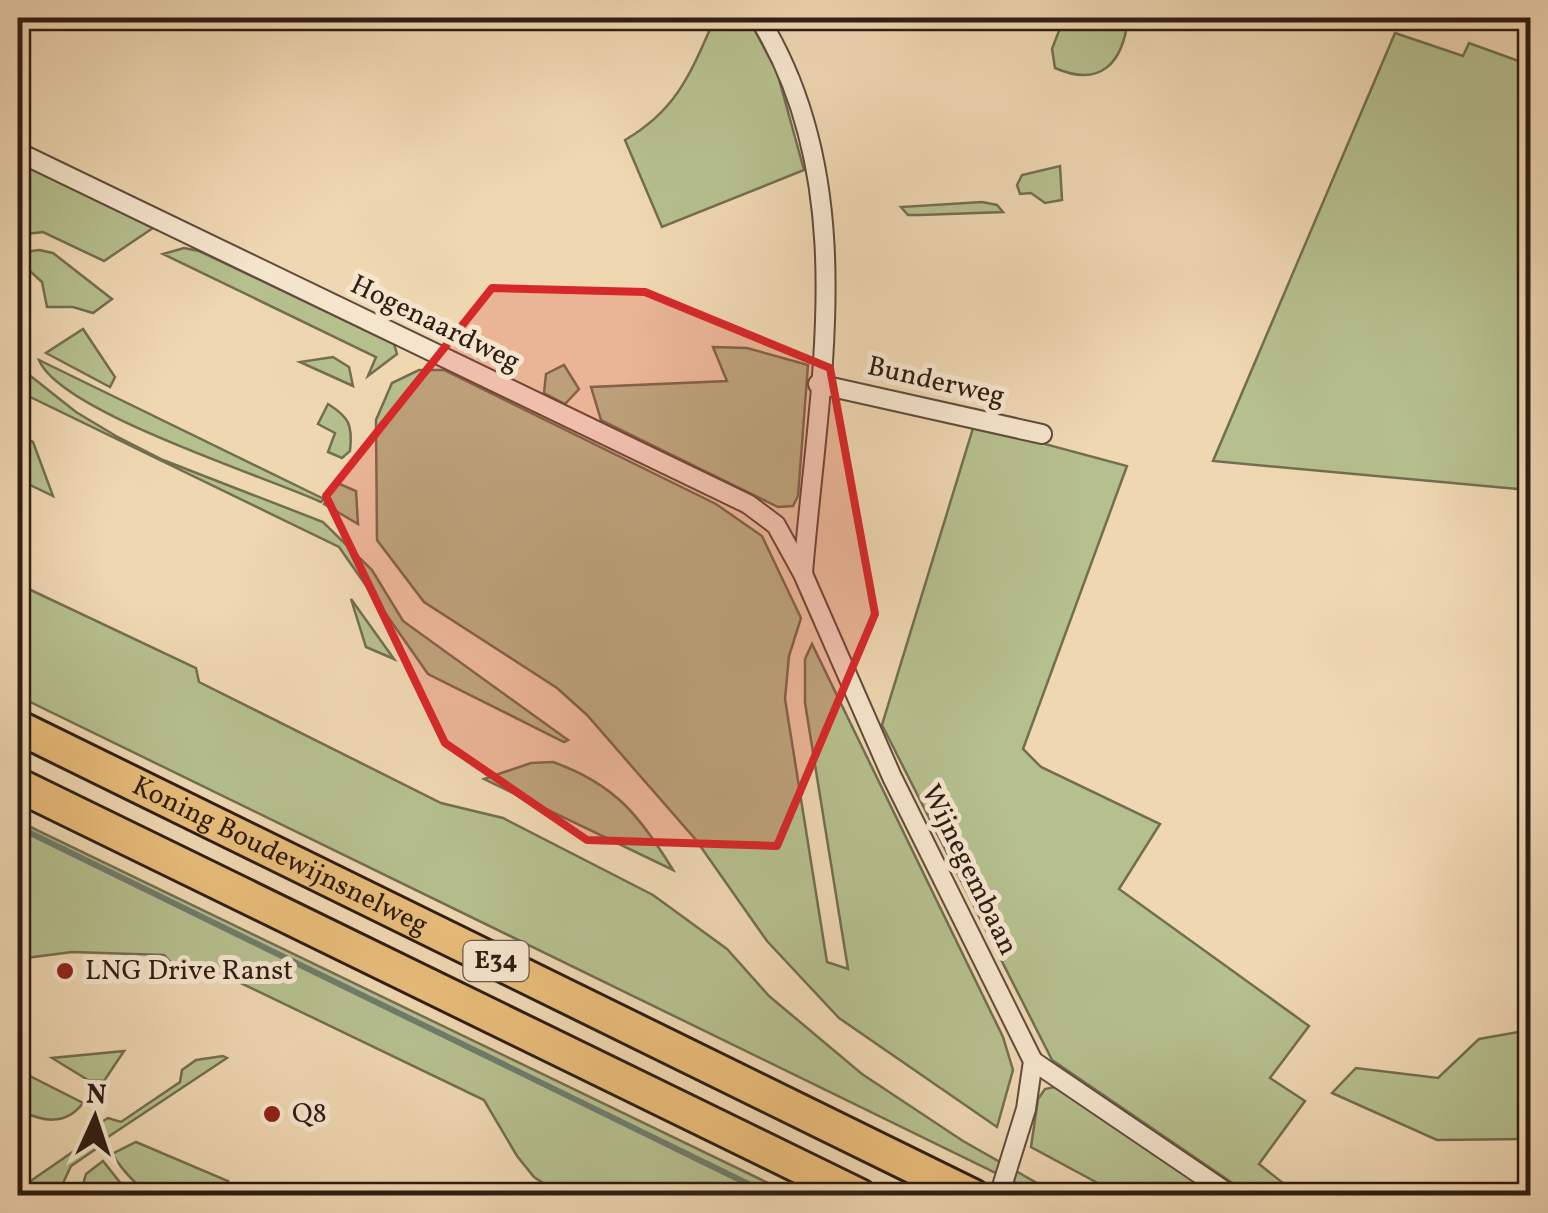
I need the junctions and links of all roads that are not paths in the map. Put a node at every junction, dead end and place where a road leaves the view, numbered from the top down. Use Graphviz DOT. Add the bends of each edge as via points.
graph roads {
  1 [pos="758,18"];
  2 [pos="18,152"];
  3 [pos="818,384"];
  4 [pos="1042,434"];
  5 [pos="802,574"];
  6 [pos="18,727"];
  7 [pos="18,784"];
  8 [pos="1032,1061"];
  9 [pos="860,1196"];
  10 [pos="973,1196"];
  11 [pos="999,1196"];
  12 [pos="1232,1196"];
  1 -- 3 [label="street" via="786,62 816,166 826,227"];
  2 -- 5 [label="street, Hogenaardweg" via="748,504 776,525"];
  3 -- 4 [label="street, Bunderweg"];
  3 -- 5 [label="street"];
  5 -- 8 [label="street, Wijnegembaan"];
  6 -- 10 [label="highway, Koning Boudewijnsnelweg / E34"];
  7 -- 9 [label="highway, Koning Boudewijnsnelweg / E34"];
  8 -- 11 [label="street" via="1026,1109"];
  8 -- 12 [label="street"];
}
